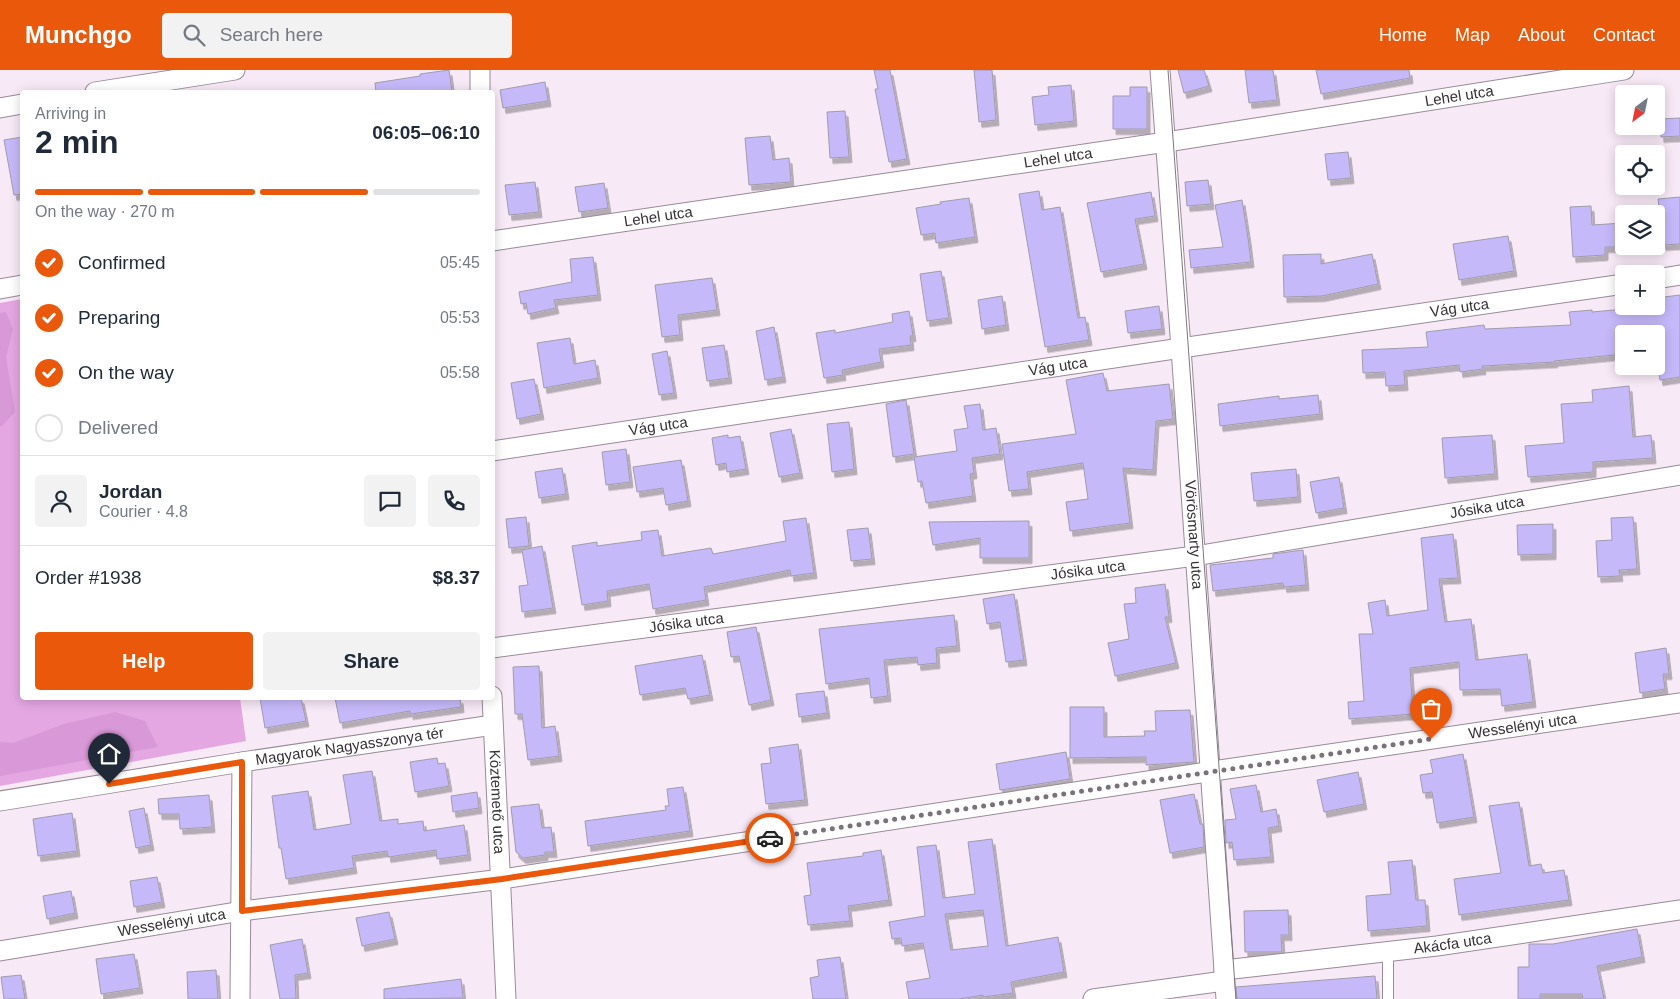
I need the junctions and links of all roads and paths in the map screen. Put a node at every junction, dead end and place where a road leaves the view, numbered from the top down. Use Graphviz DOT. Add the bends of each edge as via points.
graph roads {
  1 [pos="235,70"];
  2 [pos="480,70"];
  3 [pos="1160,70"];
  4 [pos="1624,70"];
  5 [pos="108,90"];
  6 [pos="480,90"];
  7 [pos="20,104"];
  8 [pos="0,108"];
  9 [pos="1165,142"];
  10 [pos="495,240"];
  11 [pos="1680,276"];
  12 [pos="1665,278"];
  13 [pos="20,285"];
  14 [pos="1615,285"];
  15 [pos="0,289"];
  16 [pos="1181,348"];
  17 [pos="495,451"];
  18 [pos="1680,475"];
  19 [pos="1196,556"];
  20 [pos="495,648"];
  21 [pos="492,700"];
  22 [pos="1680,703"];
  23 [pos="493,726"];
  24 [pos="242,762"];
  25 [pos="1211,771"];
  26 [pos="0,801"];
  27 [pos="502,879"];
  28 [pos="1680,910"];
  29 [pos="242,911"];
  30 [pos="0,950"];
  31 [pos="1388,952"];
  32 [pos="1225,983"];
  33 [pos="240,999"];
  34 [pos="506,999"];
  35 [pos="1093,999"];
  36 [pos="1388,999"];
  1 -- 5 [label="street"];
  2 -- 6 [label="street"];
  3 -- 9 [label="street, Vörösmarty utca"];
  4 -- 9 [label="street, Lehel utca"];
  7 -- 8 [label="street"];
  9 -- 10 [label="street, Lehel utca"];
  9 -- 16 [label="street, Vörösmarty utca"];
  11 -- 12 [label="street"];
  13 -- 15 [label="street"];
  14 -- 16 [label="street, Vág utca"];
  16 -- 17 [label="street, Vág utca"];
  16 -- 19 [label="street, Vörösmarty utca"];
  18 -- 19 [label="street, Jósika utca"];
  19 -- 20 [label="street, Jósika utca"];
  19 -- 25 [label="street, Vörösmarty utca"];
  21 -- 23 [label="street, Köztemető utca"];
  22 -- 25 [label="street, Wesselényi utca"];
  23 -- 24 [label="street, Magyarok Nagyasszonya tér"];
  23 -- 27 [label="street, Köztemető utca"];
  24 -- 26 [label="street, Magyarok Nagyasszonya tér"];
  24 -- 29 [label="street"];
  25 -- 27 [label="street, Wesselényi utca"];
  25 -- 32 [label="street, Vörösmarty utca"];
  27 -- 29 [label="street, Wesselényi utca"];
  27 -- 34 [label="street, Köztemető utca"];
  28 -- 31 [label="street, Akácfa utca"];
  29 -- 30 [label="street, Wesselényi utca"];
  29 -- 33 [label="street"];
  31 -- 32 [label="street, Akácfa utca"];
  31 -- 36 [label="lane"];
  32 -- 35 [label="street, Akácfa utca"];
}
